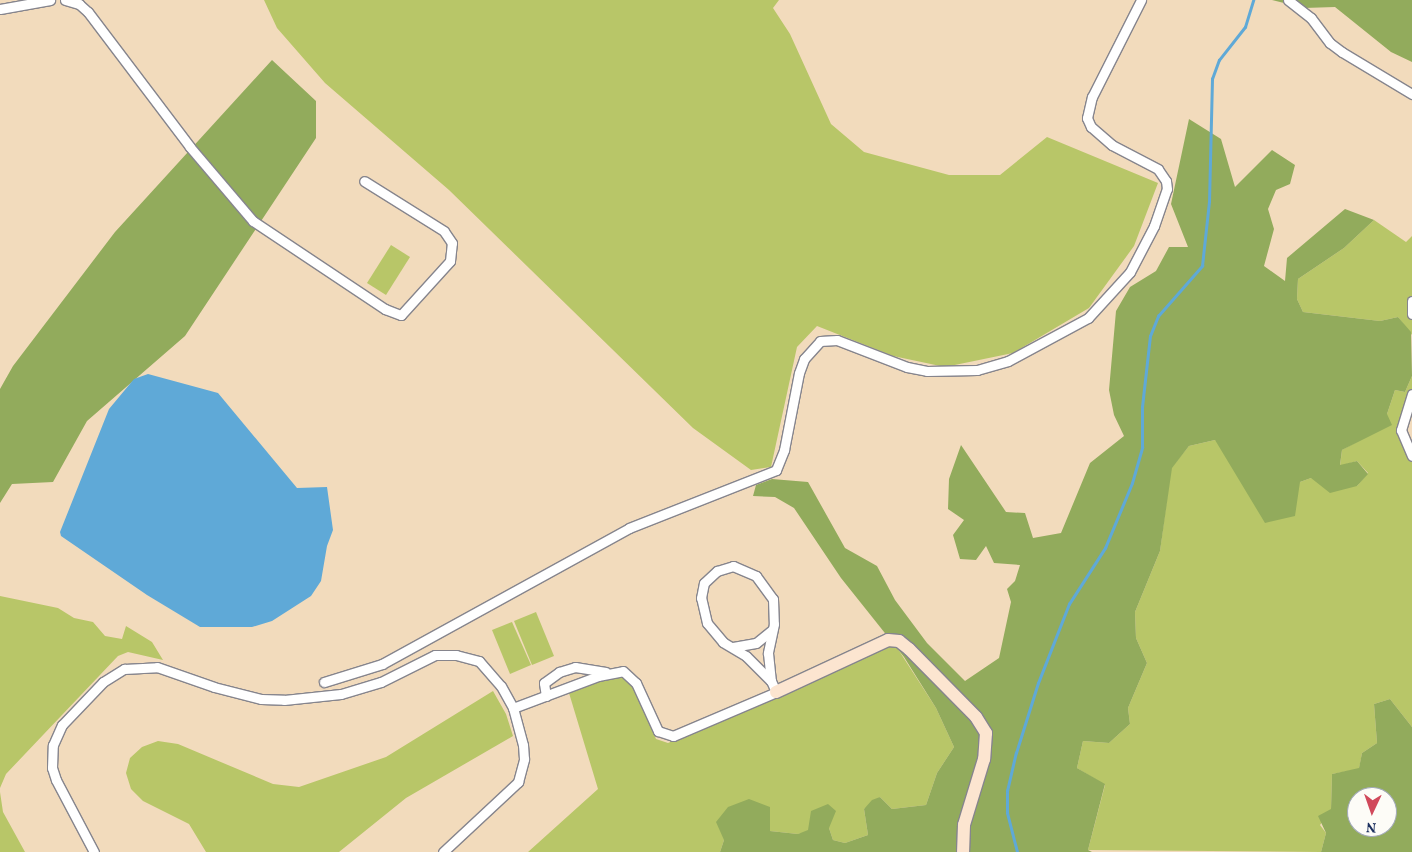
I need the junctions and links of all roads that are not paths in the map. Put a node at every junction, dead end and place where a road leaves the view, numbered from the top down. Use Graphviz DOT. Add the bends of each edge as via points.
graph roads {
  1 [pos="50,0"];
  2 [pos="65,0"];
  3 [pos="1141,0"];
  4 [pos="1288,0"];
  5 [pos="0,9"];
  6 [pos="1412,94"];
  7 [pos="364,181"];
  8 [pos="1412,301"];
  9 [pos="1412,314"];
  10 [pos="1412,394"];
  11 [pos="1412,456"];
  12 [pos="772,630"];
  13 [pos="730,647"];
  14 [pos="609,673"];
  15 [pos="324,682"];
  16 [pos="773,687"];
  17 [pos="546,696"];
  18 [pos="512,708"];
  19 [pos="94,852"];
  20 [pos="443,852"];
  21 [pos="962,852"];
  1 -- 5 [label="street"];
  2 -- 7 [label="street" via="79,4 88,12 190,147 253,221 386,309 401,315 450,261 452,243 444,231"];
  3 -- 15 [label="street" via="1092,97 1087,118 1098,135 1158,169 1167,189 1154,226 1130,272 1093,313 1073,328 1008,361 977,370 942,372 907,367 837,340 822,340 800,368 784,450 776,470 629,528 382,664"];
  4 -- 6 [label="street" via="1311,18 1336,48"];
  8 -- 9 [label="street"];
  10 -- 11 [label="street" via="1401,430"];
  12 -- 13 [label="street" via="746,647"];
  12 -- 13 [label="street" via="774,606 767,588 748,570 725,567 704,583 701,598 707,623"];
  12 -- 16 [label="street" via="768,653"];
  13 -- 16 [label="street" via="746,656"];
  14 -- 16 [label="street" via="623,671 632,677 656,728 668,736"];
  14 -- 17 [label="street"];
  14 -- 17 [label="street" via="575,668 558,672 544,683"];
  16 -- 21 [label="street" via="888,640 899,641 909,649 976,717 986,732 984,759 964,825"];
  17 -- 18 [label="street"];
  18 -- 19 [label="street" via="500,686 479,661 456,654 435,655 381,682 341,694 284,700 214,687 158,667 124,669 103,682 62,725 53,745 52,768 56,780"];
  18 -- 20 [label="street" via="524,745 518,782"];
}
